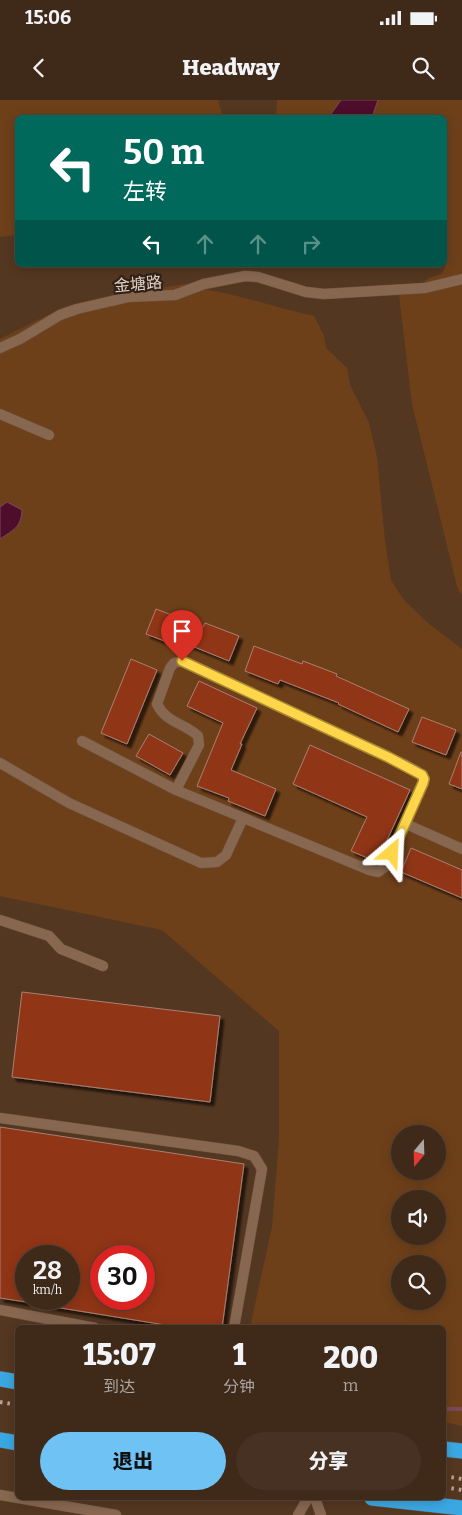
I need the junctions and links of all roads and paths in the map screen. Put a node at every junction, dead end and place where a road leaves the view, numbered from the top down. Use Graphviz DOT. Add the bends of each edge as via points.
graph roads {
  1 [pos="462,279"];
  2 [pos="0,348"];
  3 [pos="0,414"];
  4 [pos="49,435"];
  5 [pos="82,741"];
  6 [pos="0,763"];
  7 [pos="176,790"];
  8 [pos="243,818"];
  9 [pos="406,824"];
  10 [pos="462,849"];
  11 [pos="0,920"];
  12 [pos="103,966"];
  13 [pos="0,1118"];
  14 [pos="0,1310"];
  15 [pos="79,1325"];
  16 [pos="235,1325"];
  17 [pos="0,1379"];
  18 [pos="15,1382"];
  19 [pos="0,1440"];
  20 [pos="15,1442"];
  21 [pos="446,1449"];
  22 [pos="462,1451"];
  23 [pos="0,1495"];
  24 [pos="15,1498"];
  25 [pos="29,1500"];
  26 [pos="307,1500"];
  27 [pos="316,1500"];
  28 [pos="390,1500"];
  29 [pos="462,1508"];
  30 [pos="116,1515"];
  31 [pos="298,1515"];
  32 [pos="322,1515"];
  1 -- 2 [label="street, 金塘路" via="425,288 324,294 244,276 204,284 175,296 129,297 77,309"];
  3 -- 4 [label="street"];
  5 -- 7 [label="street"];
  6 -- 8 [label="street" via="69,803 201,863 217,862 226,855"];
  7 -- 8 [label="street"];
  7 -- 9 [label="street" via="199,744 198,736 193,730 169,719 157,704 170,668 182,661 422,775 423,783"];
  8 -- 9 [label="street" via="378,872 385,867"];
  9 -- 10 [label="street"];
  11 -- 12 [label="street" via="49,936 61,949"];
  13 -- 16 [label="street" via="238,1151 254,1156 262,1169"];
  14 -- 15 [label="street"];
  17 -- 18 [label="highway"];
  19 -- 20 [label="highway"];
  21 -- 22 [label="highway"];
  23 -- 24 [label="street"];
  25 -- 30 [label="street"];
  26 -- 31 [label="street"];
  27 -- 32 [label="street"];
  28 -- 29 [label="highway"];
}
